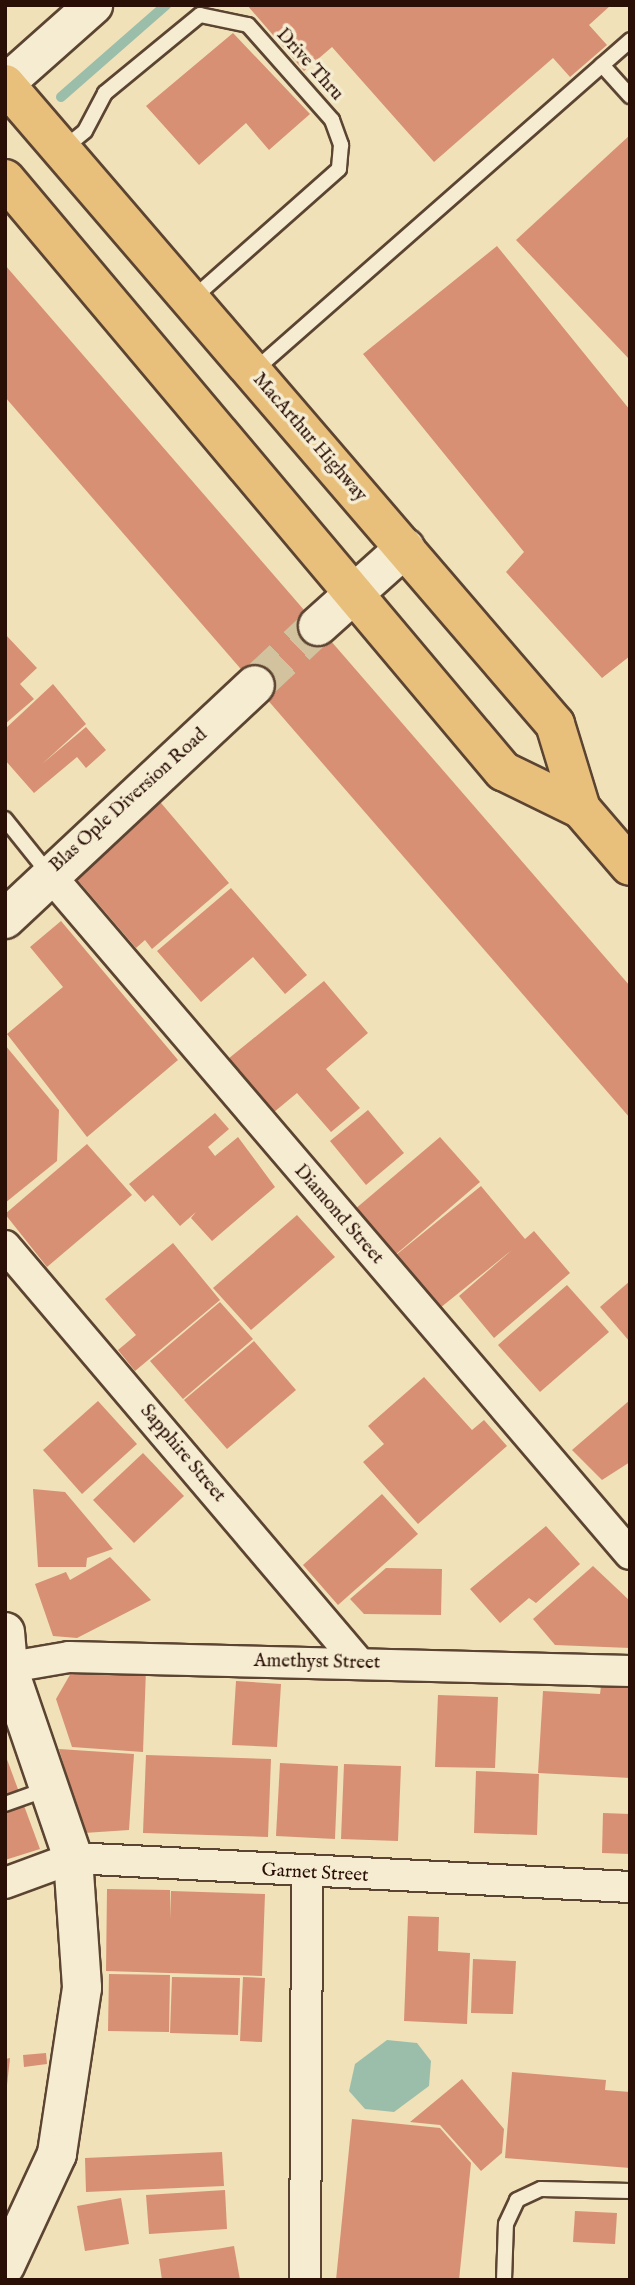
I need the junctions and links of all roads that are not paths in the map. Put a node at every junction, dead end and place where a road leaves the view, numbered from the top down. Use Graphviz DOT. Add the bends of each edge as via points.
graph roads {
  1 [pos="93,5"];
  2 [pos="630,40"];
  3 [pos="601,65"];
  4 [pos="5,84"];
  5 [pos="630,96"];
  6 [pos="62,150"];
  7 [pos="5,179"];
  8 [pos="189,302"];
  9 [pos="253,372"];
  10 [pos="405,548"];
  11 [pos="354,591"];
  12 [pos="318,626"];
  13 [pos="255,685"];
  14 [pos="581,809"];
  15 [pos="5,819"];
  16 [pos="630,866"];
  17 [pos="49,874"];
  18 [pos="5,919"];
  19 [pos="5,1246"];
  20 [pos="630,1554"];
  21 [pos="6,1656"];
  22 [pos="359,1663"];
  23 [pos="630,1671"];
  24 [pos="16,1728"];
  25 [pos="48,1788"];
  26 [pos="5,1804"];
  27 [pos="73,1858"];
  28 [pos="307,1874"];
  29 [pos="5,1883"];
  30 [pos="630,1887"];
  31 [pos="630,2191"];
  32 [pos="5,2266"];
  33 [pos="305,2280"];
  34 [pos="504,2280"];
  1 -- 4 [label="street"];
  2 -- 3 [label="lane"];
  3 -- 5 [label="lane"];
  3 -- 9 [label="lane"];
  4 -- 6 [label="highway, MacArthur Highway"];
  6 -- 8 [label="highway, MacArthur Highway"];
  6 -- 8 [label="lane, Drive Thru" via="85,131 106,93 200,15 239,19 332,120 341,145 339,169"];
  7 -- 11 [label="highway, MacArthur Highway"];
  8 -- 9 [label="highway, MacArthur Highway"];
  9 -- 10 [label="highway, MacArthur Highway"];
  10 -- 11 [label="main road"];
  10 -- 14 [label="highway, MacArthur Highway" via="555,724"];
  11 -- 12 [label="main road"];
  11 -- 14 [label="highway, MacArthur Highway" via="503,771"];
  13 -- 17 [label="main road, Blas Ople Diversion Road"];
  14 -- 16 [label="highway, MacArthur Highway"];
  15 -- 17 [label="lane"];
  17 -- 18 [label="main road, Blas Ople Diversion Road"];
  17 -- 20 [label="street, Diamond Street"];
  19 -- 22 [label="street, Sapphire Street"];
  21 -- 22 [label="street, Amethyst Street"];
  21 -- 24 [label="main road"];
  22 -- 23 [label="street, Amethyst Street"];
  24 -- 25 [label="main road"];
  25 -- 26 [label="lane"];
  25 -- 27 [label="main road"];
  27 -- 28 [label="street, Garnet Street"];
  27 -- 29 [label="street, Garnet Street"];
  27 -- 32 [label="main road" via="80,2029 51,2177"];
  28 -- 30 [label="street, Garnet Street"];
  28 -- 33 [label="street"];
  31 -- 34 [label="lane" via="541,2189 517,2200 506,2224"];
}
